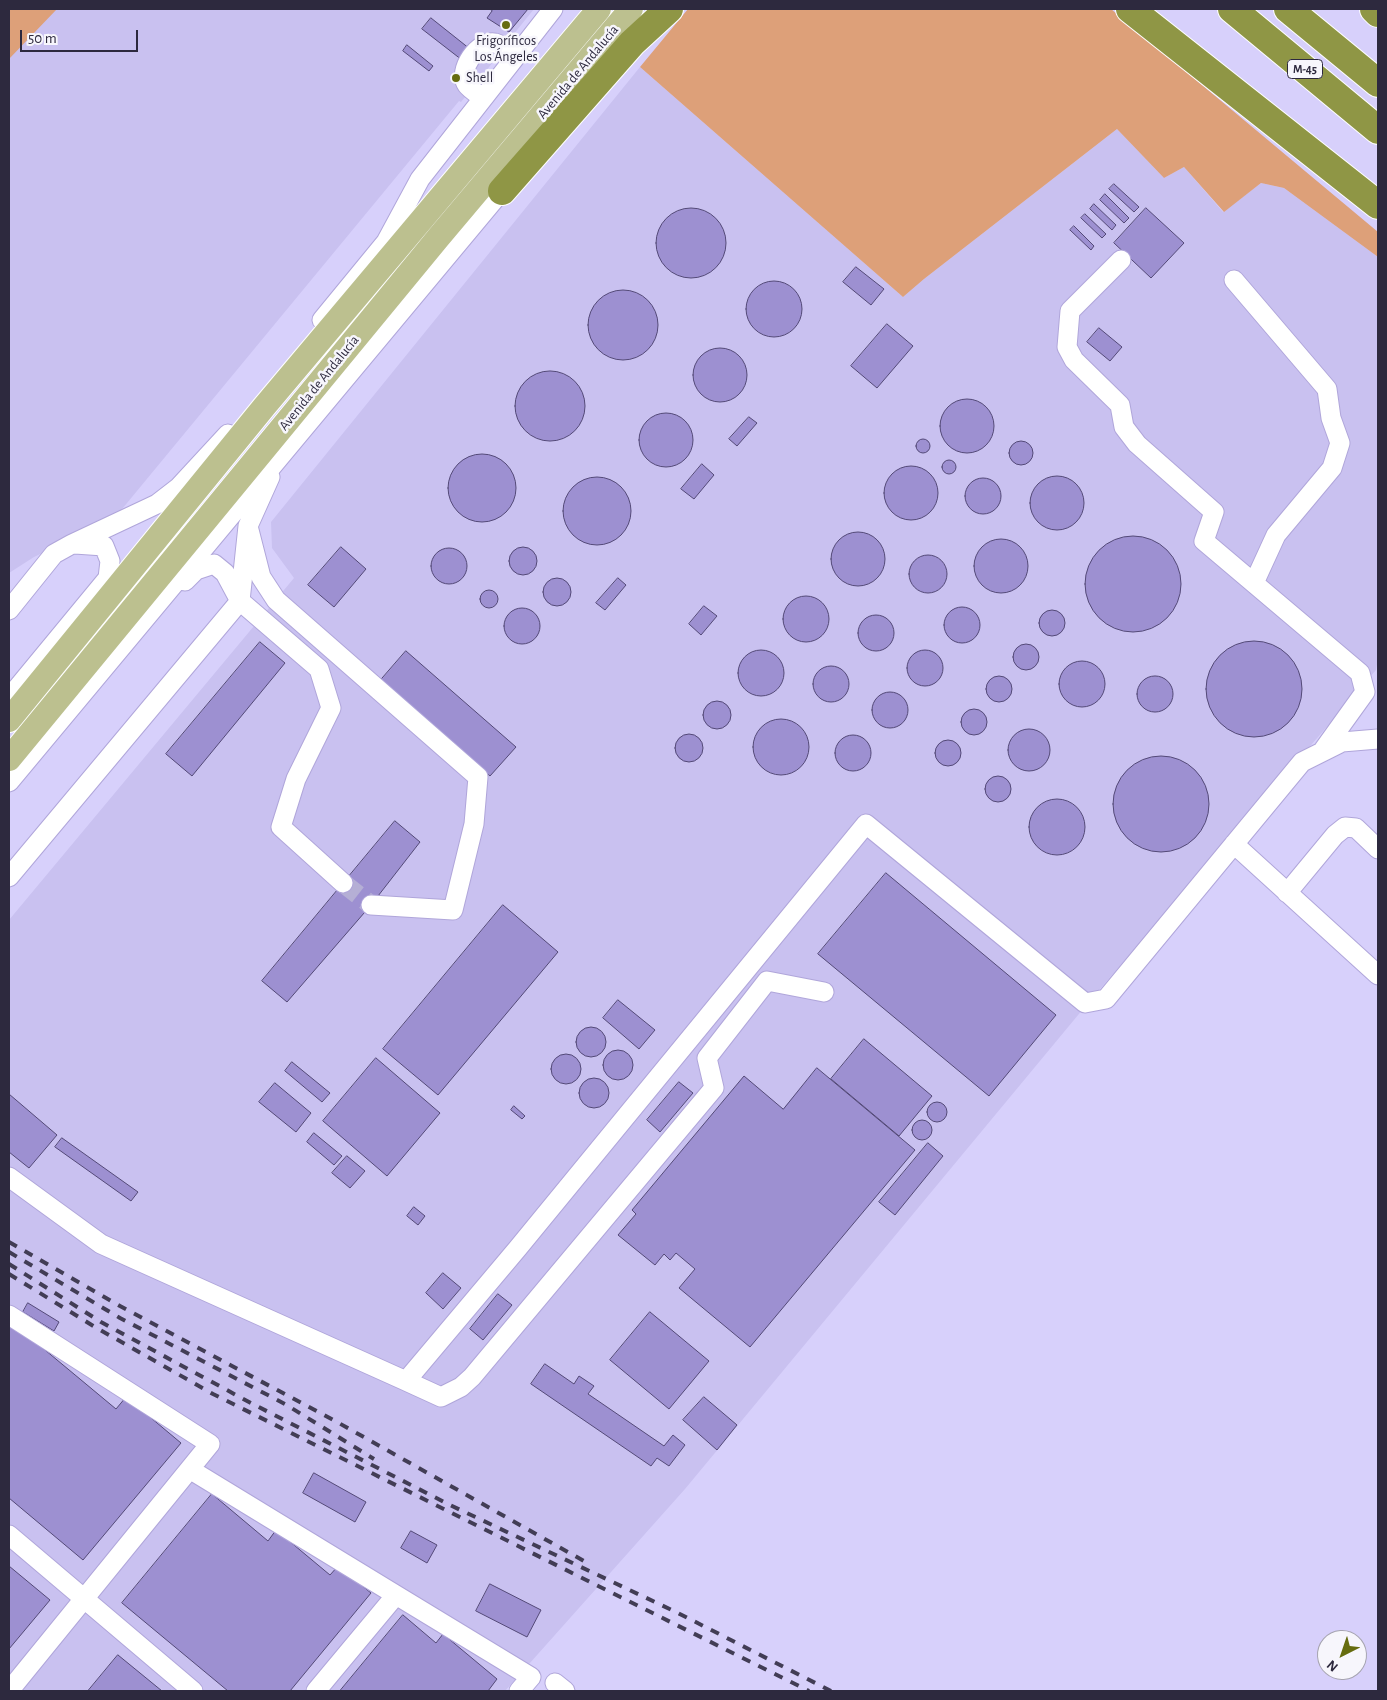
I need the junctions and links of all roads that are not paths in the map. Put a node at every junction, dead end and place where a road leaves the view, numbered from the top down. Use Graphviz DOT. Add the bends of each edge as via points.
graph roads {
  1 [pos="598,9"];
  2 [pos="631,9"];
  3 [pos="651,9"];
  4 [pos="669,9"];
  5 [pos="1130,9"];
  6 [pos="1148,9"];
  7 [pos="1232,9"];
  8 [pos="1288,9"];
  9 [pos="1374,9"];
  10 [pos="548,10"];
  11 [pos="1378,12"];
  12 [pos="516,55"];
  13 [pos="1378,84"];
  14 [pos="483,98"];
  15 [pos="1378,130"];
  16 [pos="502,191"];
  17 [pos="1378,203"];
  18 [pos="386,242"];
  19 [pos="1121,260"];
  20 [pos="1234,280"];
  21 [pos="352,303"];
  22 [pos="264,407"];
  23 [pos="214,450"];
  24 [pos="280,455"];
  25 [pos="248,526"];
  26 [pos="72,544"];
  27 [pos="1254,583"];
  28 [pos="240,601"];
  29 [pos="9,610"];
  30 [pos="133,633"];
  31 [pos="9,698"];
  32 [pos="9,720"];
  33 [pos="1378,739"];
  34 [pos="1322,752"];
  35 [pos="9,759"];
  36 [pos="9,782"];
  37 [pos="1234,844"];
  38 [pos="1378,849"];
  39 [pos="9,877"];
  40 [pos="343,883"];
  41 [pos="1287,892"];
  42 [pos="371,905"];
  43 [pos="1378,975"];
  44 [pos="824,992"];
  45 [pos="9,1177"];
  46 [pos="9,1315"];
  47 [pos="406,1381"];
  48 [pos="191,1470"];
  49 [pos="9,1535"];
  50 [pos="396,1595"];
  51 [pos="84,1599"];
  52 [pos="525,1684"];
  53 [pos="9,1691"];
  54 [pos="193,1691"];
  55 [pos="316,1691"];
  1 -- 21 [label="main road, Avenida de Andalucía"];
  2 -- 35 [label="main road, Avenida de Andalucía"];
  3 -- 16 [label="street, Avenida de Andalucía"];
  4 -- 16 [label="highway" via="632,43"];
  5 -- 17 [label="highway"];
  6 -- 17 [label="highway"];
  7 -- 15 [label="highway, M-45"];
  8 -- 13 [label="highway, M-45"];
  9 -- 11 [label="highway"];
  10 -- 12 [label="street"];
  12 -- 14 [label="street"];
  12 -- 14 [label="street" via="497,43 487,43 465,66 467,85"];
  14 -- 18 [label="street" via="420,180"];
  16 -- 24 [label="street, Avenida de Andalucía"];
  18 -- 21 [label="street"];
  18 -- 23 [label="street"];
  19 -- 27 [label="street" via="1070,312 1067,347 1074,360 1120,405 1124,427 1137,444 1214,512 1204,541"];
  20 -- 27 [label="street" via="1327,389 1331,418 1340,444 1332,468 1276,535"];
  21 -- 22 [label="main road, Avenida de Andalucía"];
  22 -- 23 [label="street"];
  22 -- 32 [label="main road, Avenida de Andalucía"];
  23 -- 26 [label="street" via="179,487 157,504"];
  24 -- 25 [label="street"];
  24 -- 30 [label="street, Avenida de Andalucía"];
  25 -- 28 [label="street"];
  25 -- 42 [label="street" via="261,576 276,600 478,777 474,824 454,910"];
  26 -- 29 [label="street" via="54,554"];
  26 -- 31 [label="street" via="104,546 110,561 108,578"];
  27 -- 34 [label="street" via="1360,673 1365,692"];
  28 -- 30 [label="street" via="225,573 214,564 196,570"];
  28 -- 39 [label="street"];
  28 -- 40 [label="street" via="319,668 331,708 296,779 281,826"];
  30 -- 36 [label="street"];
  33 -- 34 [label="street" via="1342,742"];
  34 -- 37 [label="street" via="1302,762"];
  37 -- 41 [label="street"];
  37 -- 47 [label="street" via="1106,999 1085,1003 866,824"];
  38 -- 41 [label="street" via="1356,828 1345,827"];
  41 -- 43 [label="street"];
  44 -- 47 [label="street" via="767,981 707,1058 714,1088 472,1377 441,1397"];
  45 -- 47 [label="street" via="101,1244"];
  46 -- 48 [label="street" via="210,1444"];
  48 -- 50 [label="street"];
  48 -- 51 [label="street"];
  49 -- 51 [label="street"];
  50 -- 52 [label="street"];
  50 -- 55 [label="street"];
  51 -- 53 [label="street"];
  51 -- 54 [label="street"];
}
